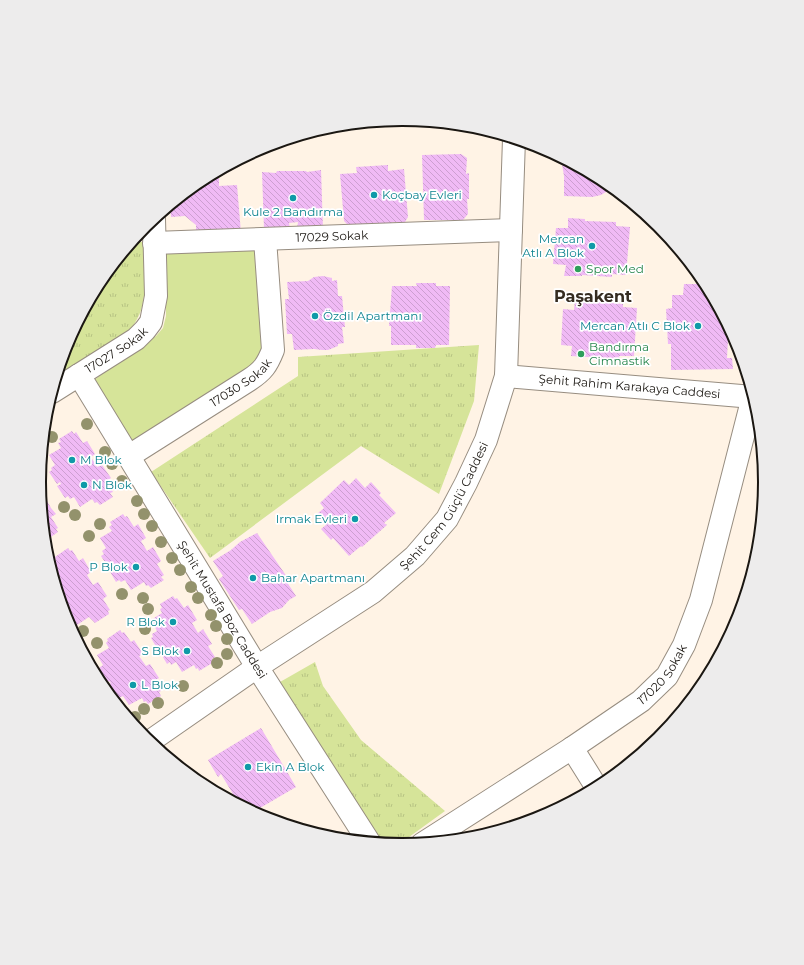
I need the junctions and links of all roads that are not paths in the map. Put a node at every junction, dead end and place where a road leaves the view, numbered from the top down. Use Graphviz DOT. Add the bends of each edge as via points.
graph roads {
  1 [pos="514,144"];
  2 [pos="154,227"];
  3 [pos="511,230"];
  4 [pos="265,239"];
  5 [pos="154,243"];
  6 [pos="79,375"];
  7 [pos="506,376"];
  8 [pos="59,388"];
  9 [pos="747,397"];
  10 [pos="750,409"];
  11 [pos="129,456"];
  12 [pos="257,666"];
  13 [pos="154,738"];
  14 [pos="572,748"];
  15 [pos="594,783"];
  16 [pos="364,836"];
  17 [pos="433,837"];
  1 -- 3 [label="street, Şehit Cem Güçlü Caddesi"];
  2 -- 5 [label="street, 17027 Sokak"];
  3 -- 4 [label="street, 17029 Sokak"];
  3 -- 7 [label="street, Şehit Cem Güçlü Caddesi"];
  4 -- 5 [label="street, 17029 Sokak"];
  4 -- 11 [label="street, 17030 Sokak" via="273,350 268,363 249,380"];
  5 -- 6 [label="street, 17027 Sokak" via="156,296 151,322 136,339"];
  6 -- 8 [label="street, 17027 Sokak"];
  6 -- 11 [label="street, Şehit Mustafa Boz Caddesi"];
  7 -- 9 [label="street, Şehit Rahim Karakaya Caddesi"];
  7 -- 12 [label="street, Şehit Cem Güçlü Caddesi" via="486,440 447,519 415,556 373,592"];
  10 -- 14 [label="street, 17020 Sokak" via="701,600 684,645 667,676 641,701"];
  11 -- 12 [label="street, Şehit Mustafa Boz Caddesi"];
  12 -- 13 [label="street, Şehit Cem Güçlü Caddesi"];
  12 -- 16 [label="street, Şehit Mustafa Boz Caddesi"];
  14 -- 15 [label="street"];
  14 -- 17 [label="street, 17020 Sokak"];
}
